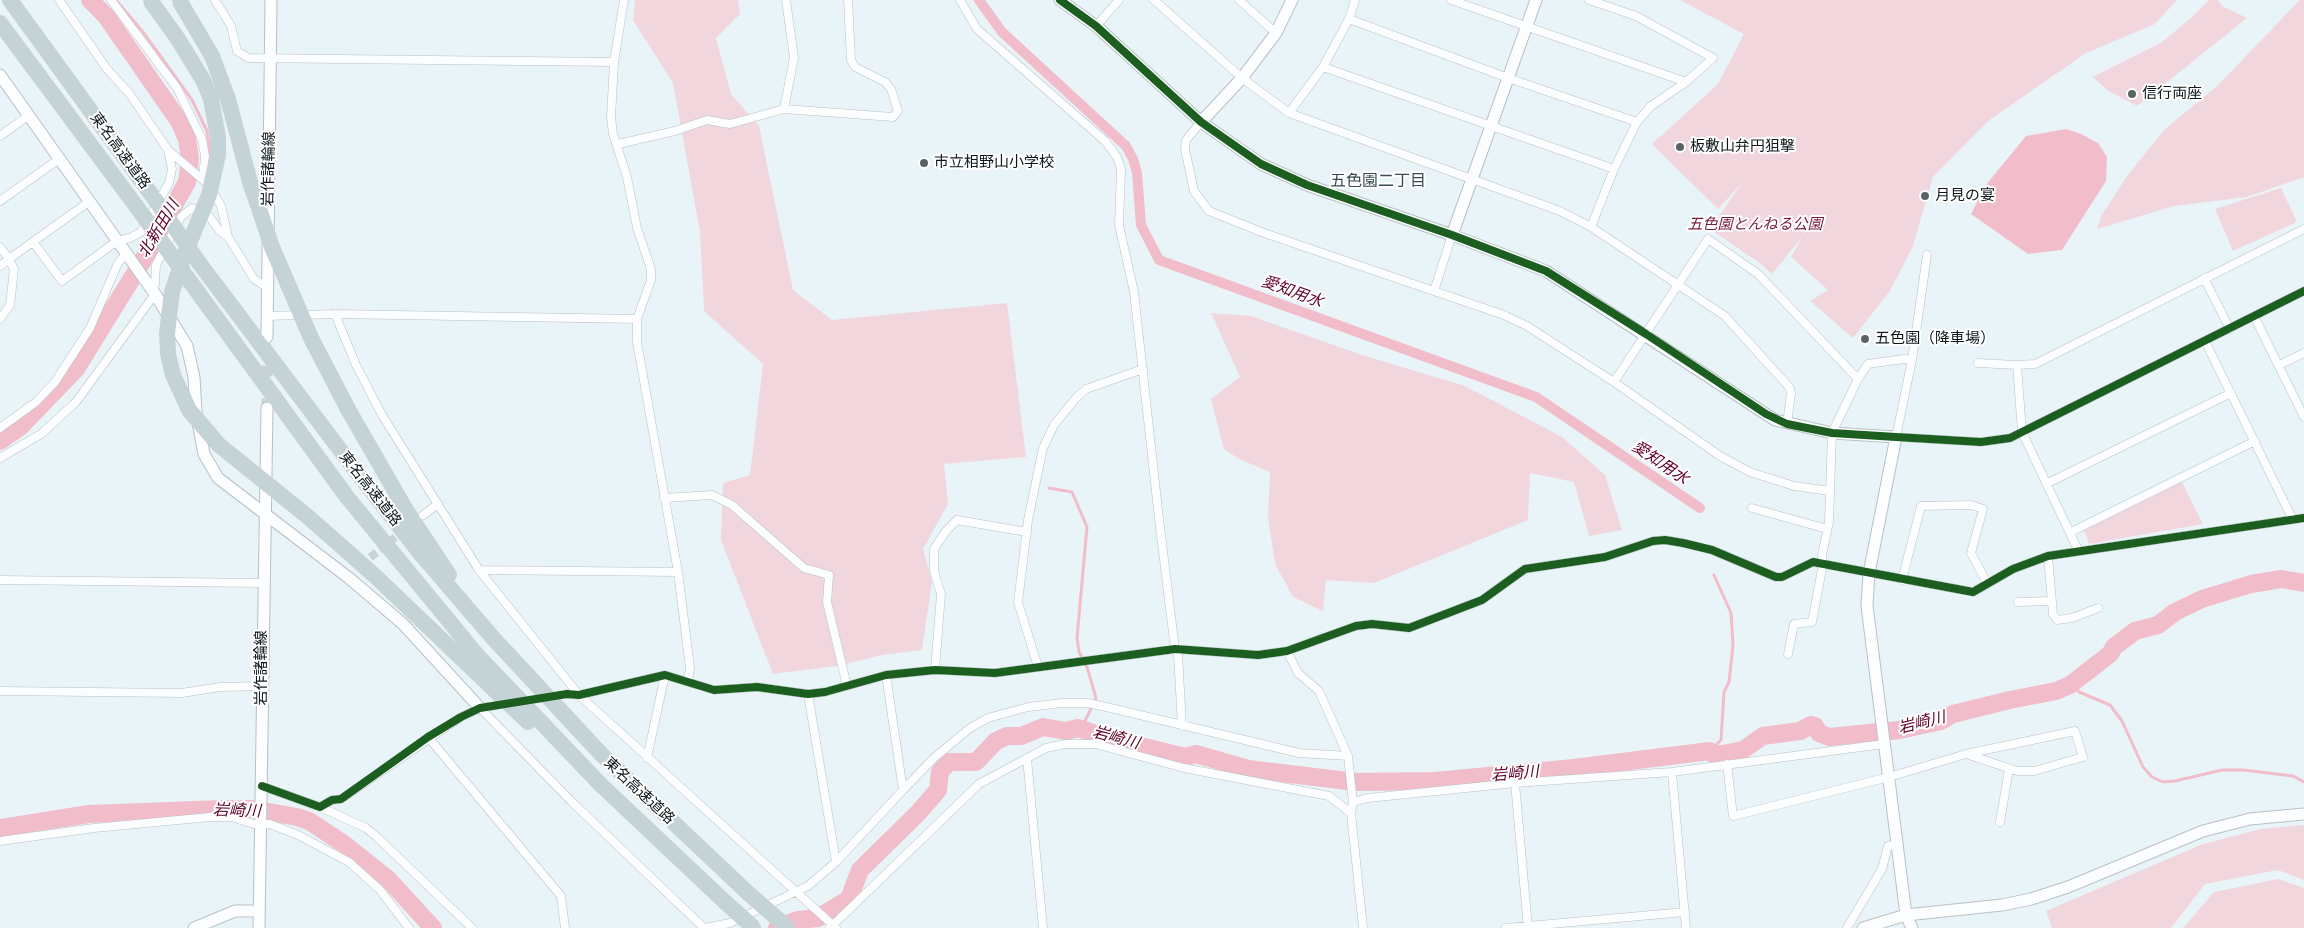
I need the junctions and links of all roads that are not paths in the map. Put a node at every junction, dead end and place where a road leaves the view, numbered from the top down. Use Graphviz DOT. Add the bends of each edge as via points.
graph roads {
  1 [pos="10,0"];
  2 [pos="59,0"];
  3 [pos="111,0"];
  4 [pos="150,0"];
  5 [pos="179,0"];
  6 [pos="216,0"];
  7 [pos="271,0"];
  8 [pos="624,0"];
  9 [pos="786,0"];
  10 [pos="848,0"];
  11 [pos="960,0"];
  12 [pos="1060,0"];
  13 [pos="1119,0"];
  14 [pos="1154,0"];
  15 [pos="1239,0"];
  16 [pos="1292,0"];
  17 [pos="1355,0"];
  18 [pos="1451,0"];
  19 [pos="1536,0"];
  20 [pos="1593,1"];
  21 [pos="1349,19"];
  22 [pos="0,23"];
  23 [pos="1096,26"];
  24 [pos="1527,26"];
  25 [pos="1276,33"];
  26 [pos="270,60"];
  27 [pos="614,62"];
  28 [pos="1323,67"];
  29 [pos="0,75"];
  30 [pos="1242,78"];
  31 [pos="1508,78"];
  32 [pos="1686,82"];
  33 [pos="784,109"];
  34 [pos="1289,113"];
  35 [pos="28,116"];
  36 [pos="1201,122"];
  37 [pos="1637,122"];
  38 [pos="1490,127"];
  39 [pos="0,136"];
  40 [pos="618,144"];
  41 [pos="168,150"];
  42 [pos="59,158"];
  43 [pos="1614,170"];
  44 [pos="203,179"];
  45 [pos="1472,179"];
  46 [pos="0,201"];
  47 [pos="90,201"];
  48 [pos="1591,227"];
  49 [pos="2304,229"];
  50 [pos="1452,235"];
  51 [pos="228,237"];
  52 [pos="117,241"];
  53 [pos="33,242"];
  54 [pos="0,247"];
  55 [pos="126,254"];
  56 [pos="1927,255"];
  57 [pos="9,259"];
  58 [pos="0,266"];
  59 [pos="2204,278"];
  60 [pos="1678,286"];
  61 [pos="268,288"];
  62 [pos="1434,290"];
  63 [pos="2304,291"];
  64 [pos="153,292"];
  65 [pos="335,314"];
  66 [pos="267,316"];
  67 [pos="2254,316"];
  68 [pos="0,319"];
  69 [pos="637,319"];
  70 [pos="2230,329"];
  71 [pos="1646,334"];
  72 [pos="267,337"];
  73 [pos="2205,341"];
  74 [pos="2304,353"];
  75 [pos="1912,360"];
  76 [pos="1978,363"];
  77 [pos="2017,365"];
  78 [pos="2279,365"];
  79 [pos="1143,369"];
  80 [pos="1858,379"];
  81 [pos="1614,382"];
  82 [pos="2231,393"];
  83 [pos="267,408"];
  84 [pos="2304,415"];
  85 [pos="1787,424"];
  86 [pos="0,428"];
  87 [pos="2022,432"];
  88 [pos="1832,433"];
  89 [pos="1896,437"];
  90 [pos="2255,442"];
  91 [pos="0,458"];
  92 [pos="2048,483"];
  93 [pos="1830,491"];
  94 [pos="664,498"];
  95 [pos="438,504"];
  96 [pos="1752,508"];
  97 [pos="266,514"];
  98 [pos="423,515"];
  99 [pos="2292,518"];
  100 [pos="2304,518"];
  101 [pos="1827,529"];
  102 [pos="1027,532"];
  103 [pos="2071,532"];
  104 [pos="2078,550"];
  105 [pos="2048,556"];
  106 [pos="1823,564"];
  107 [pos="478,570"];
  108 [pos="678,572"];
  109 [pos="1869,573"];
  110 [pos="0,580"];
  111 [pos="1902,580"];
  112 [pos="263,583"];
  113 [pos="1987,583"];
  114 [pos="2052,601"];
  115 [pos="2018,602"];
  116 [pos="2098,608"];
  117 [pos="493,638"];
  118 [pos="1175,649"];
  119 [pos="1287,651"];
  120 [pos="1788,654"];
  121 [pos="1038,667"];
  122 [pos="936,670"];
  123 [pos="665,675"];
  124 [pos="886,675"];
  125 [pos="688,681"];
  126 [pos="262,686"];
  127 [pos="847,686"];
  128 [pos="0,691"];
  129 [pos="567,694"];
  130 [pos="808,694"];
  131 [pos="579,696"];
  132 [pos="485,708"];
  133 [pos="1182,726"];
  134 [pos="428,737"];
  135 [pos="1884,743"];
  136 [pos="1966,754"];
  137 [pos="1348,756"];
  138 [pos="647,758"];
  139 [pos="1027,758"];
  140 [pos="1727,764"];
  141 [pos="2009,769"];
  142 [pos="1672,772"];
  143 [pos="1889,777"];
  144 [pos="1515,783"];
  145 [pos="903,790"];
  146 [pos="262,791"];
  147 [pos="1352,800"];
  148 [pos="320,807"];
  149 [pos="1351,813"];
  150 [pos="2304,814"];
  151 [pos="261,822"];
  152 [pos="2000,822"];
  153 [pos="0,841"];
  154 [pos="1897,844"];
  155 [pos="836,862"];
  156 [pos="689,869"];
  157 [pos="796,892"];
  158 [pos="259,910"];
  159 [pos="1684,912"];
  160 [pos="1906,915"];
  161 [pos="703,927"];
  162 [pos="833,927"];
  163 [pos="1528,927"];
  164 [pos="194,928"];
  165 [pos="259,928"];
  166 [pos="408,928"];
  167 [pos="472,928"];
  168 [pos="565,928"];
  169 [pos="691,928"];
  170 [pos="754,928"];
  171 [pos="788,928"];
  172 [pos="1043,928"];
  173 [pos="1363,928"];
  174 [pos="1506,928"];
  175 [pos="1686,928"];
  176 [pos="1847,928"];
  177 [pos="1863,928"];
  178 [pos="1912,928"];
  1 -- 117 [label="highway, 東名高速道路, bridge" via="200,264 397,524"];
  2 -- 41 [label="street"];
  3 -- 44 [label="street" via="178,88 202,139"];
  4 -- 156 [label="highway, bridge" via="204,80 218,137 210,195 184,256 170,301 168,354 173,375 189,410 208,434 374,575 596,786"];
  5 -- 117 [label="highway, bridge" via="212,56 272,247 311,338 406,510"];
  6 -- 26 [label="street" via="230,26 237,51 248,58"];
  7 -- 26 [label="street, 岩作諸輪線"];
  8 -- 27 [label="street"];
  9 -- 33 [label="street" via="794,58"];
  10 -- 33 [label="street" via="851,60 855,67 885,82 891,89 898,111 893,117"];
  11 -- 79 [label="street" via="977,29 1105,141 1117,157 1122,184 1118,225 1134,292"];
  12 -- 23 [label="street"];
  13 -- 23 [label="street"];
  14 -- 30 [label="street"];
  15 -- 25 [label="street"];
  16 -- 25 [label="street"];
  17 -- 21 [label="street"];
  18 -- 24 [label="street"];
  19 -- 24 [label="street"];
  20 -- 32 [label="street" via="1636,16 1713,58"];
  21 -- 28 [label="street"];
  21 -- 31 [label="street"];
  22 -- 156 [label="highway, 東名高速道路, bridge" via="348,497 426,595 538,721"];
  23 -- 36 [label="street"];
  24 -- 31 [label="street"];
  24 -- 32 [label="street"];
  25 -- 30 [label="street"];
  26 -- 27 [label="street"];
  26 -- 61 [label="street, 岩作諸輪線"];
  27 -- 40 [label="street" via="610,117"];
  28 -- 34 [label="street"];
  28 -- 38 [label="street"];
  29 -- 35 [label="street"];
  30 -- 34 [label="street"];
  30 -- 36 [label="street"];
  31 -- 37 [label="street"];
  31 -- 38 [label="street"];
  32 -- 37 [label="street" via="1652,106"];
  33 -- 40 [label="street" via="730,124 707,120"];
  34 -- 45 [label="street"];
  35 -- 39 [label="street"];
  35 -- 42 [label="street"];
  36 -- 50 [label="street" via="1245,155 1276,172"];
  36 -- 62 [label="street" via="1186,140 1185,149 1194,191 1209,211 1264,233"];
  37 -- 43 [label="street"];
  38 -- 43 [label="street"];
  38 -- 45 [label="street"];
  40 -- 69 [label="street" via="637,228 651,269 651,280"];
  41 -- 44 [label="street"];
  41 -- 52 [label="street" via="172,169 169,183 141,232"];
  42 -- 46 [label="street"];
  42 -- 47 [label="street"];
  43 -- 48 [label="street"];
  44 -- 51 [label="street" via="221,206"];
  45 -- 48 [label="street" via="1560,211"];
  45 -- 50 [label="street"];
  47 -- 52 [label="street"];
  47 -- 53 [label="street"];
  48 -- 60 [label="street"];
  49 -- 59 [label="street"];
  50 -- 62 [label="street"];
  50 -- 71 [label="street" via="1546,271"];
  51 -- 61 [label="street" via="254,279"];
  51 -- 64 [label="street" via="209,216 192,208 181,217 156,265"];
  52 -- 53 [label="street" via="62,281"];
  52 -- 55 [label="street"];
  53 -- 57 [label="street"];
  54 -- 57 [label="street"];
  55 -- 64 [label="street"];
  55 -- 86 [label="street" via="118,263 90,328 55,382 36,402"];
  56 -- 75 [label="street"];
  57 -- 58 [label="street"];
  57 -- 68 [label="street" via="14,269 10,305"];
  59 -- 70 [label="street"];
  59 -- 77 [label="street" via="2035,364"];
  60 -- 71 [label="street"];
  60 -- 80 [label="street" via="1708,239 1758,274"];
  60 -- 85 [label="street" via="1725,316 1790,388"];
  61 -- 66 [label="street, 岩作諸輪線"];
  62 -- 81 [label="street" via="1527,326"];
  63 -- 67 [label="street"];
  64 -- 91 [label="street" via="76,402 41,434"];
  64 -- 97 [label="street" via="187,346 194,378 196,412 208,463 218,478"];
  65 -- 66 [label="street"];
  65 -- 69 [label="street"];
  65 -- 95 [label="street" via="382,416"];
  66 -- 72 [label="street, 岩作諸輪線"];
  67 -- 70 [label="street"];
  67 -- 78 [label="street"];
  69 -- 94 [label="street" via="637,342"];
  70 -- 73 [label="street"];
  71 -- 81 [label="street"];
  71 -- 85 [label="street" via="1766,414"];
  73 -- 82 [label="street"];
  73 -- 87 [label="street"];
  74 -- 78 [label="street"];
  75 -- 80 [label="street" via="1868,364"];
  75 -- 89 [label="street"];
  76 -- 77 [label="street"];
  77 -- 87 [label="street"];
  78 -- 84 [label="street"];
  79 -- 102 [label="street" via="1086,389 1054,425 1042,448"];
  79 -- 118 [label="street"];
  80 -- 88 [label="street"];
  81 -- 93 [label="street" via="1720,456 1750,472 1794,486"];
  82 -- 90 [label="street"];
  82 -- 92 [label="street"];
  83 -- 97 [label="street, 岩作諸輪線"];
  85 -- 88 [label="street"];
  87 -- 89 [label="street" via="2010,438 1981,442"];
  87 -- 92 [label="street"];
  88 -- 89 [label="street"];
  88 -- 93 [label="street"];
  89 -- 109 [label="street"];
  90 -- 99 [label="street"];
  90 -- 103 [label="street"];
  92 -- 103 [label="street"];
  93 -- 101 [label="street"];
  94 -- 108 [label="street"];
  94 -- 127 [label="street" via="712,495 732,505 804,568 829,575 827,602"];
  95 -- 98 [label="street"];
  95 -- 107 [label="street"];
  96 -- 101 [label="street"];
  97 -- 112 [label="street, 岩作諸輪線"];
  97 -- 132 [label="street" via="351,576"];
  99 -- 100 [label="street"];
  99 -- 104 [label="street"];
  101 -- 106 [label="street"];
  102 -- 121 [label="street" via="1018,602"];
  102 -- 122 [label="street" via="957,520 946,530 934,549 934,571 941,594"];
  103 -- 104 [label="street"];
  104 -- 105 [label="street"];
  105 -- 113 [label="street"];
  105 -- 114 [label="street"];
  106 -- 109 [label="street"];
  106 -- 119 [label="street" via="1813,562 1776,577 1712,550 1665,540 1653,541 1605,557 1525,569 1482,600 1409,628 1372,624 1356,626"];
  106 -- 120 [label="street" via="1812,622 1794,624"];
  107 -- 108 [label="street"];
  107 -- 131 [label="street"];
  108 -- 125 [label="street" via="690,668"];
  109 -- 111 [label="street"];
  109 -- 135 [label="street" via="1867,606"];
  110 -- 112 [label="street"];
  111 -- 113 [label="street" via="1973,592"];
  111 -- 113 [label="street" via="1920,506 1971,505 1983,510 1971,553"];
  112 -- 126 [label="street, 岩作諸輪線"];
  114 -- 115 [label="street"];
  114 -- 116 [label="street" via="2057,620"];
  117 -- 171 [label="highway, 東名高速道路, bridge" via="602,755"];
  118 -- 119 [label="street" via="1258,655"];
  118 -- 121 [label="street"];
  118 -- 133 [label="street" via="1178,654"];
  119 -- 137 [label="street" via="1298,673 1319,691"];
  121 -- 122 [label="street" via="995,673"];
  122 -- 124 [label="street"];
  123 -- 125 [label="street"];
  123 -- 131 [label="street"];
  123 -- 138 [label="street"];
  124 -- 127 [label="street"];
  124 -- 145 [label="street"];
  125 -- 130 [label="street" via="714,690 757,687"];
  126 -- 128 [label="street" via="220,687 182,693"];
  126 -- 146 [label="street, 岩作諸輪線"];
  127 -- 130 [label="street"];
  129 -- 131 [label="street"];
  130 -- 155 [label="street"];
  131 -- 138 [label="street"];
  132 -- 134 [label="street" via="461,716"];
  132 -- 161 [label="street" via="572,802"];
  133 -- 137 [label="street" via="1299,753"];
  133 -- 145 [label="street" via="1088,703 1028,707 988,718 970,728"];
  134 -- 148 [label="street" via="342,799"];
  134 -- 168 [label="street" via="560,896"];
  135 -- 140 [label="street"];
  135 -- 143 [label="street"];
  136 -- 141 [label="street"];
  136 -- 141 [label="street" via="2075,731 2083,757 2034,771"];
  136 -- 143 [label="street"];
  137 -- 147 [label="street"];
  138 -- 157 [label="street"];
  139 -- 149 [label="street" via="1046,748 1065,744 1095,744 1184,768 1329,796"];
  139 -- 162 [label="street" via="978,784"];
  139 -- 172 [label="street"];
  140 -- 142 [label="street"];
  140 -- 143 [label="street" via="1733,816"];
  141 -- 152 [label="street"];
  142 -- 144 [label="street"];
  142 -- 159 [label="street"];
  143 -- 154 [label="street"];
  144 -- 147 [label="street"];
  144 -- 163 [label="street"];
  145 -- 155 [label="street"];
  146 -- 148 [label="street"];
  146 -- 151 [label="street, 岩作諸輪線"];
  147 -- 149 [label="street"];
  148 -- 167 [label="street" via="366,828"];
  149 -- 173 [label="street"];
  150 -- 160 [label="street" via="2250,819 2203,831 2032,899"];
  151 -- 153 [label="street" via="210,817"];
  151 -- 158 [label="street, 岩作諸輪線"];
  151 -- 166 [label="street" via="286,829 349,862 380,890"];
  154 -- 160 [label="street"];
  154 -- 176 [label="street" via="1888,846 1882,869"];
  155 -- 157 [label="street"];
  156 -- 170 [label="highway, 東名高速道路, bridge"];
  157 -- 161 [label="street" via="730,923"];
  157 -- 162 [label="street"];
  158 -- 164 [label="street" via="235,911"];
  158 -- 165 [label="street, 岩作諸輪線"];
  159 -- 163 [label="street"];
  159 -- 175 [label="street"];
  160 -- 177 [label="street"];
  160 -- 178 [label="street"];
  161 -- 169 [label="street"];
  163 -- 174 [label="street"];
}
